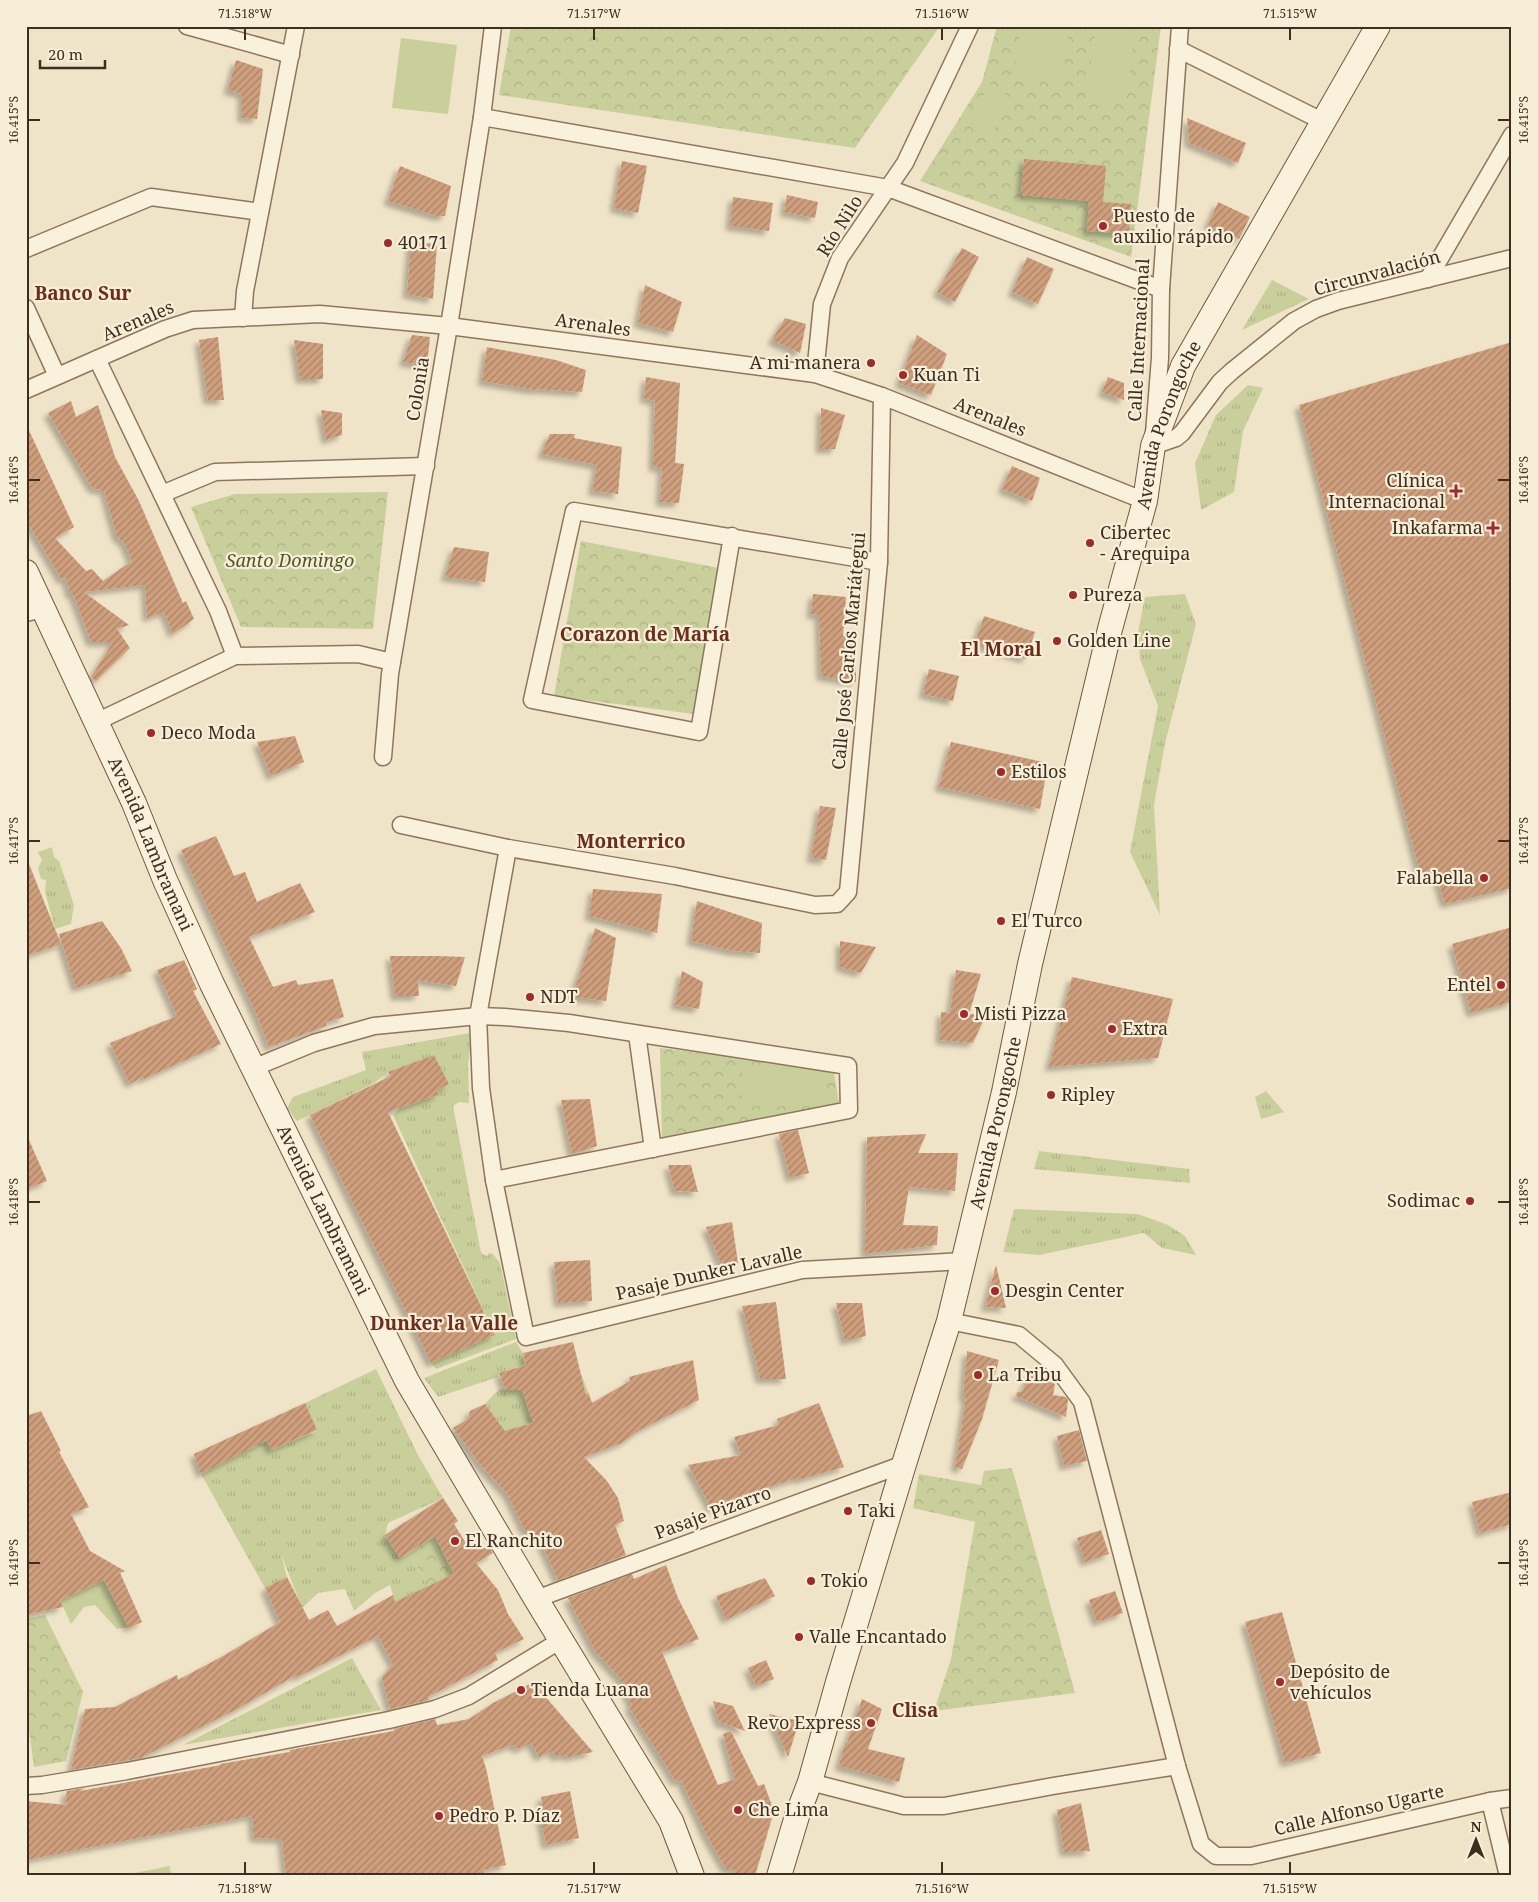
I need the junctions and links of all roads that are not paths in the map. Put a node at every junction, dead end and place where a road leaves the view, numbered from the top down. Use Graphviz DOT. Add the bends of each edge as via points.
graph roads {
  1 [pos="187,26"];
  2 [pos="296,26"];
  3 [pos="492,26"];
  4 [pos="970,26"];
  5 [pos="1180,26"];
  6 [pos="1378,26"];
  7 [pos="1178,49"];
  8 [pos="292,55"];
  9 [pos="482,117"];
  10 [pos="1324,122"];
  11 [pos="1512,135"];
  12 [pos="888,188"];
  13 [pos="260,212"];
  14 [pos="26,249"];
  15 [pos="1512,258"];
  16 [pos="1428,279"];
  17 [pos="1161,289"];
  18 [pos="26,308"];
  19 [pos="243,318"];
  20 [pos="449,326"];
  21 [pos="98,360"];
  22 [pos="815,374"];
  23 [pos="57,376"];
  24 [pos="26,390"];
  25 [pos="882,396"];
  26 [pos="1153,446"];
  27 [pos="426,466"];
  28 [pos="162,494"];
  29 [pos="1145,501"];
  30 [pos="732,536"];
  31 [pos="879,562"];
  32 [pos="26,572"];
  33 [pos="35,611"];
  34 [pos="235,656"];
  35 [pos="392,662"];
  36 [pos="96,722"];
  37 [pos="383,758"];
  38 [pos="402,825"];
  39 [pos="508,848"];
  40 [pos="478,1016"];
  41 [pos="637,1034"];
  42 [pos="254,1068"];
  43 [pos="653,1149"];
  44 [pos="494,1180"];
  45 [pos="964,1260"];
  46 [pos="949,1322"];
  47 [pos="904,1464"];
  48 [pos="536,1599"];
  49 [pos="561,1640"];
  50 [pos="1177,1766"];
  51 [pos="810,1782"];
  52 [pos="26,1786"];
  53 [pos="1512,1798"];
  54 [pos="1490,1801"];
  55 [pos="692,1876"];
  56 [pos="780,1876"];
  57 [pos="1508,1876"];
  1 -- 8 [label="street"];
  2 -- 8 [label="street"];
  3 -- 9 [label="street, Colonia"];
  4 -- 12 [label="street, Río Nilo" via="905,163"];
  5 -- 7 [label="street, Calle Internacional"];
  6 -- 10 [label="main road, Avenida Porongoche"];
  7 -- 10 [label="street"];
  7 -- 17 [label="street, Calle Internacional"];
  8 -- 13 [label="street"];
  9 -- 12 [label="street"];
  9 -- 20 [label="street, Colonia"];
  10 -- 26 [label="main road, Avenida Porongoche" via="1183,366"];
  11 -- 16 [label="street"];
  12 -- 17 [label="street"];
  12 -- 22 [label="street, Río Nilo" via="840,258 822,304"];
  13 -- 14 [label="street" via="151,198"];
  13 -- 19 [label="street"];
  15 -- 16 [label="street, Circunvalación"];
  16 -- 26 [label="street, Circunvalación" via="1338,301 1294,321 1220,382 1182,433"];
  17 -- 26 [label="street, Calle Internacional" via="1160,358"];
  18 -- 23 [label="street"];
  19 -- 20 [label="street, Arenales" via="320,314"];
  19 -- 21 [label="street, Arenales" via="193,320 165,329"];
  20 -- 22 [label="street, Arenales"];
  20 -- 27 [label="street, Colonia"];
  21 -- 23 [label="street, Arenales"];
  21 -- 28 [label="street"];
  22 -- 25 [label="street, Arenales"];
  23 -- 24 [label="street, Arenales"];
  25 -- 29 [label="street, Arenales"];
  25 -- 31 [label="street, Calle José Carlos Mariátegui"];
  26 -- 29 [label="main road, Avenida Porongoche"];
  27 -- 28 [label="street" via="215,472"];
  27 -- 35 [label="street, Colonia"];
  28 -- 34 [label="street" via="218,611"];
  29 -- 45 [label="main road, Avenida Porongoche" via="1110,629 1030,964"];
  30 -- 30 [label="street" via="699,732 532,700 574,511"];
  30 -- 31 [label="street"];
  31 -- 39 [label="street, Calle José Carlos Mariátegui" via="848,892 837,904 815,906 675,876"];
  32 -- 33 [label="main road, Avenida Lambramani"];
  33 -- 36 [label="main road, Avenida Lambramani"];
  34 -- 35 [label="street" via="358,654"];
  34 -- 36 [label="street"];
  35 -- 37 [label="street, Colonia"];
  36 -- 42 [label="main road, Avenida Lambramani" via="212,984"];
  38 -- 39 [label="street"];
  39 -- 40 [label="street"];
  40 -- 41 [label="street" via="569,1023"];
  40 -- 42 [label="street" via="374,1026 314,1043"];
  40 -- 44 [label="street" via="481,1088"];
  41 -- 43 [label="street"];
  41 -- 43 [label="street" via="848,1066 849,1110"];
  42 -- 48 [label="main road, Avenida Lambramani" via="407,1381"];
  43 -- 44 [label="street"];
  44 -- 45 [label="street, Pasaje Dunker Lavalle" via="526,1337 802,1270"];
  45 -- 46 [label="main road, Avenida Porongoche"];
  46 -- 47 [label="main road, Avenida Porongoche"];
  46 -- 50 [label="street" via="1019,1335 1055,1365 1082,1402"];
  47 -- 48 [label="street, Pasaje Pizarro"];
  47 -- 51 [label="main road, Avenida Porongoche"];
  48 -- 49 [label="main road, Avenida Lambramani"];
  49 -- 52 [label="street" via="469,1696 435,1709 127,1771"];
  49 -- 55 [label="main road, Avenida Lambramani" via="671,1821"];
  50 -- 51 [label="street" via="944,1806 904,1806"];
  50 -- 54 [label="street, Calle Alfonso Ugarte" via="1202,1844 1216,1856 1251,1856"];
  51 -- 56 [label="main road, Avenida Porongoche"];
  53 -- 54 [label="street, Calle Alfonso Ugarte"];
  54 -- 57 [label="street"];
}
